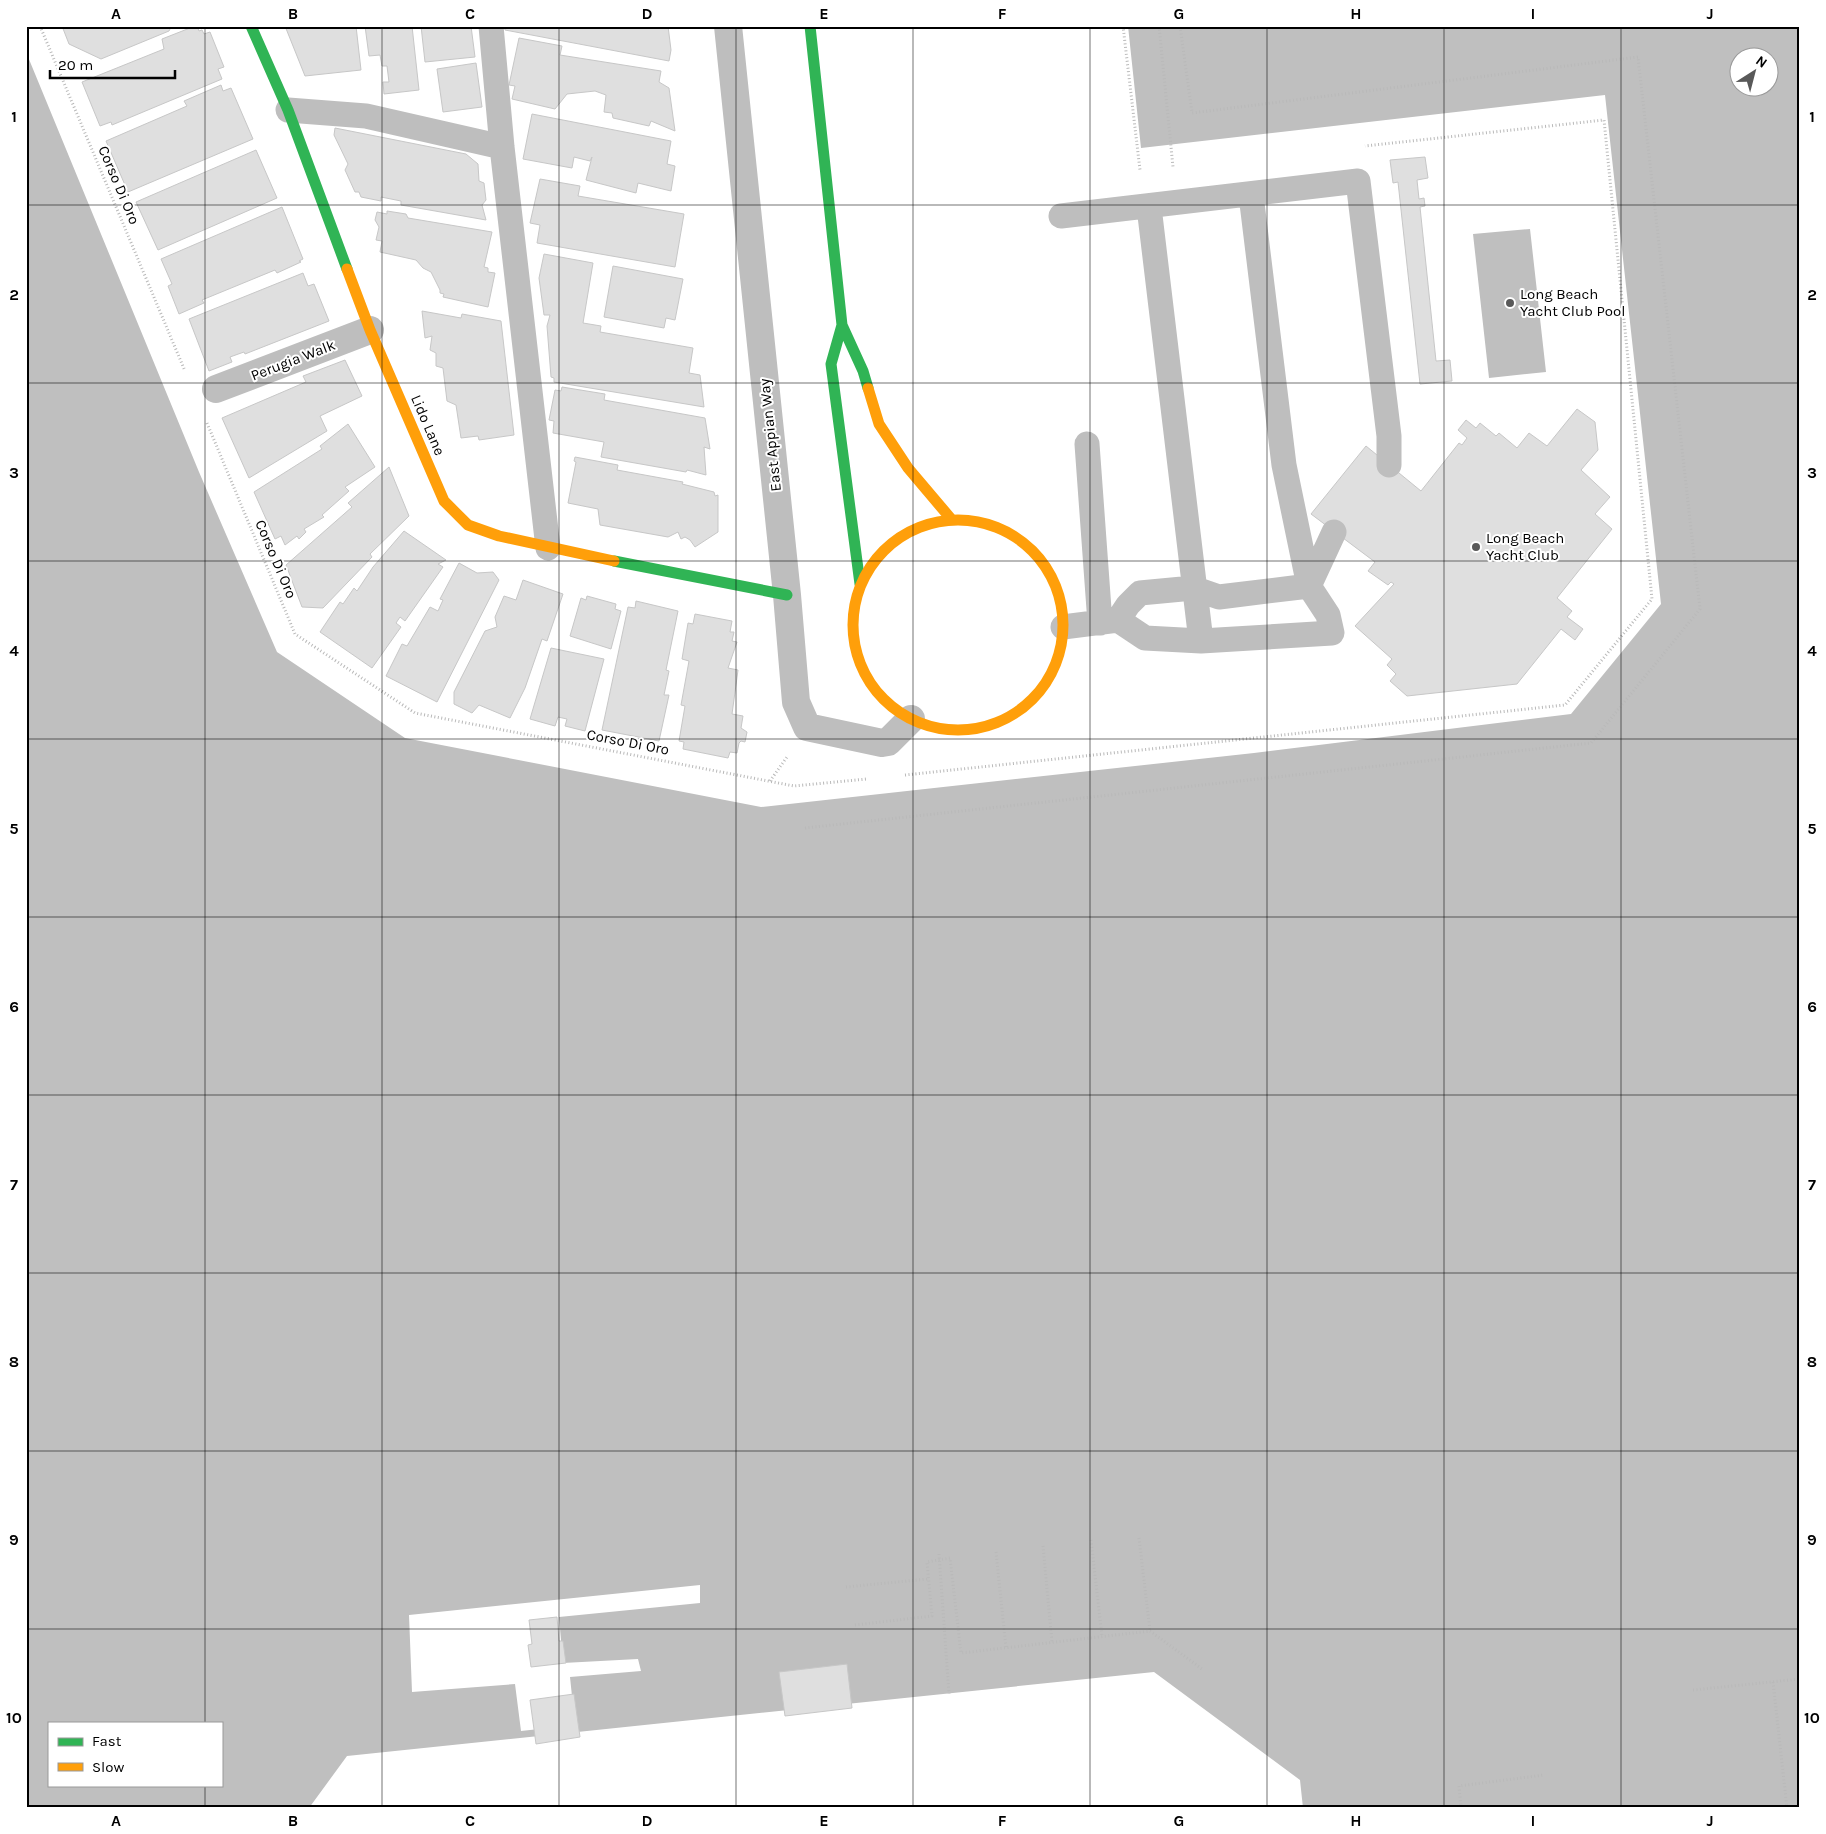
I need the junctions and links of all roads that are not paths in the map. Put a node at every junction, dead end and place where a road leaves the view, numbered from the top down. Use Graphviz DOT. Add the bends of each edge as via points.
graph roads {
  1 [pos="251,26"];
  2 [pos="491,26"];
  3 [pos="728,26"];
  4 [pos="810,26"];
  5 [pos="288,110"];
  6 [pos="502,147"];
  7 [pos="1250,195"];
  8 [pos="1149,207"];
  9 [pos="1061,216"];
  10 [pos="842,325"];
  11 [pos="370,330"];
  12 [pos="216,389"];
  13 [pos="1087,444"];
  14 [pos="1389,465"];
  15 [pos="952,520"];
  16 [pos="1334,532"];
  17 [pos="548,548"];
  18 [pos="860,584"];
  19 [pos="1309,586"];
  20 [pos="1193,588"];
  21 [pos="787,595"];
  22 [pos="1109,621"];
  23 [pos="1063,627"];
  24 [pos="1201,641"];
  25 [pos="911,719"];
  1 -- 5 [label="main road, Lido Lane"];
  2 -- 6 [label="lane"];
  3 -- 21 [label="street, East Appian Way"];
  4 -- 10 [label="main road"];
  5 -- 6 [label="lane" via="366,116"];
  5 -- 11 [label="main road, Lido Lane"];
  6 -- 17 [label="lane"];
  7 -- 8 [label="lane"];
  7 -- 14 [label="lane" via="1358,181 1389,436"];
  7 -- 19 [label="lane" via="1284,465"];
  8 -- 9 [label="lane"];
  8 -- 20 [label="lane"];
  10 -- 15 [label="main road" via="863,372 879,424 908,468"];
  10 -- 18 [label="main road" via="831,364"];
  11 -- 12 [label="street, Perugia Walk"];
  11 -- 17 [label="main road, Lido Lane" via="444,501 468,525"];
  13 -- 22 [label="lane"];
  15 -- 18 [label="main road" via="926,524 892,543 874,561"];
  15 -- 23 [label="main road" via="992,526 1016,537 1026,546 1044,565 1056,588"];
  16 -- 19 [label="lane"];
  17 -- 21 [label="main road, Lido Lane"];
  18 -- 25 [label="main road" via="852,623 859,662 880,696"];
  19 -- 20 [label="lane" via="1218,597"];
  19 -- 24 [label="lane" via="1328,615 1332,633"];
  20 -- 22 [label="lane" via="1140,593"];
  20 -- 24 [label="lane"];
  21 -- 25 [label="street, East Appian Way" via="796,702 807,728 888,742"];
  22 -- 23 [label="lane"];
  22 -- 24 [label="lane" via="1145,638"];
  23 -- 25 [label="main road" via="1060,653 1049,678 1033,699 1013,715 989,726 963,730 936,728"];
}
